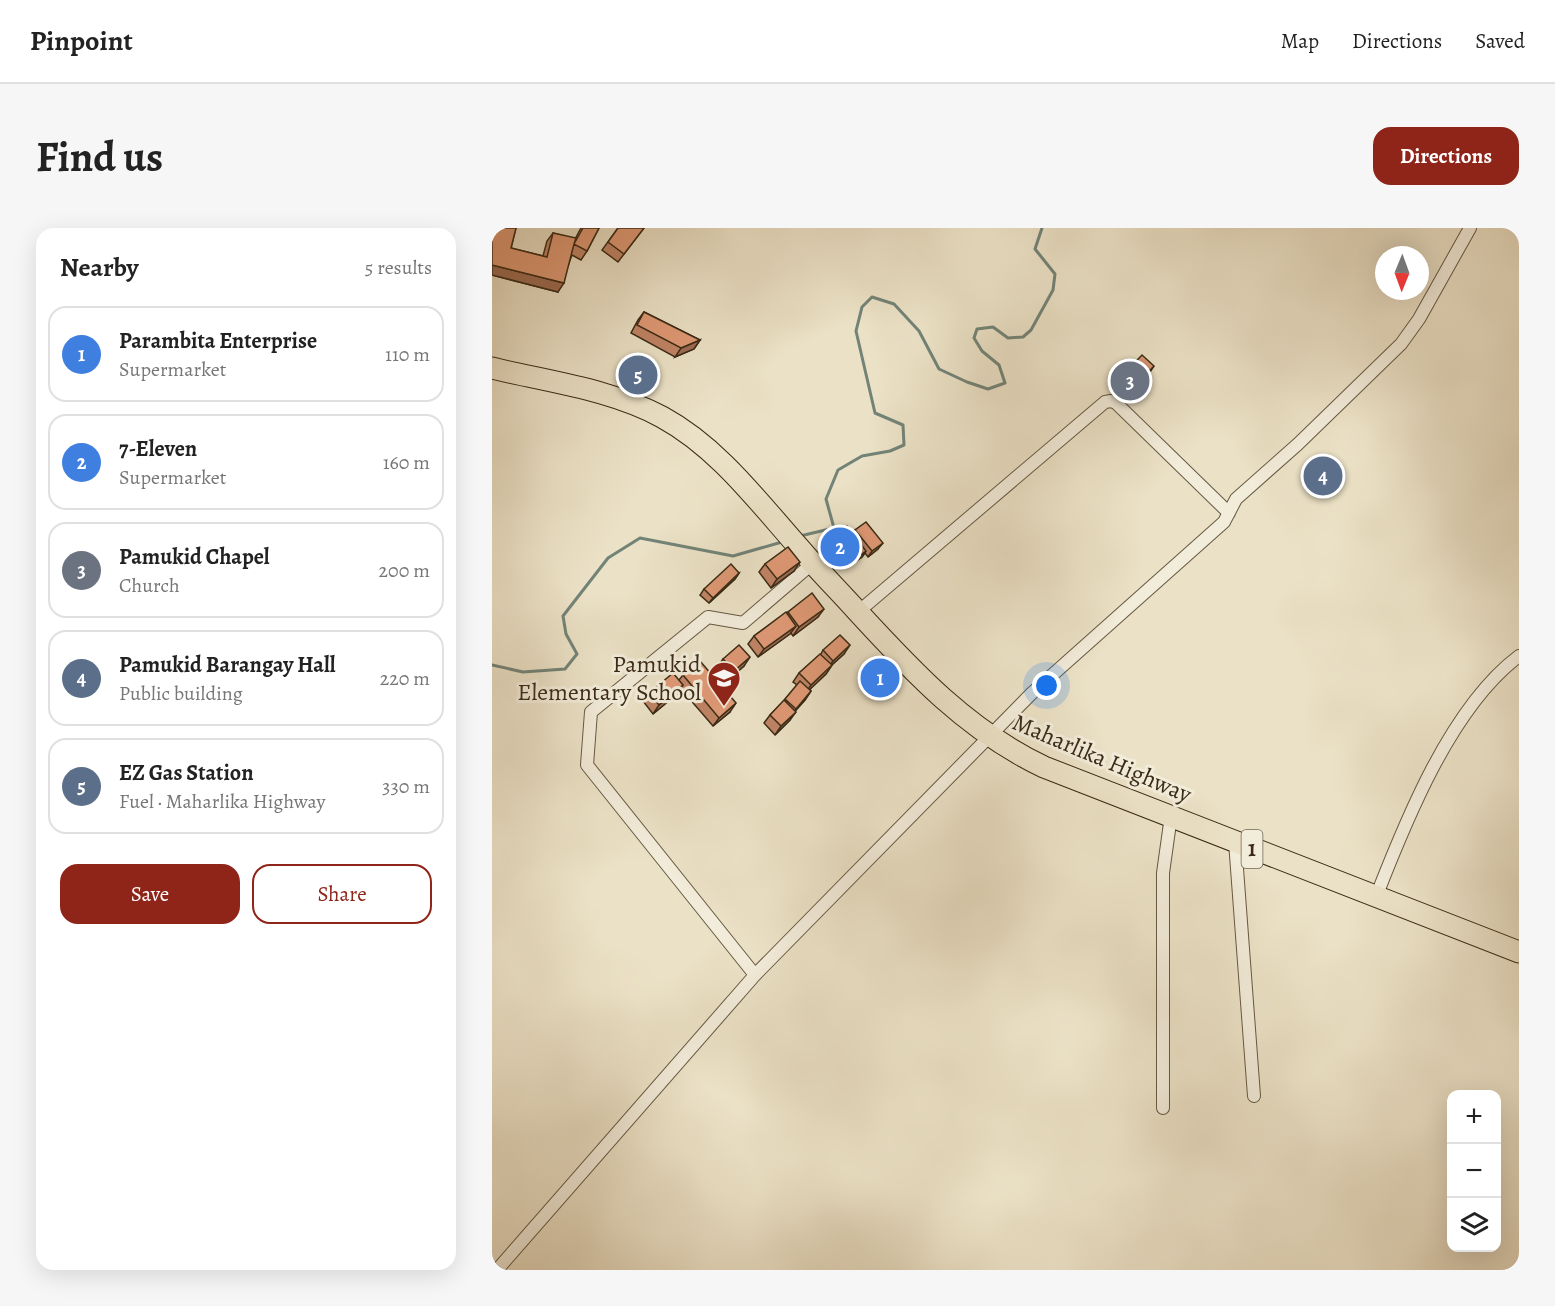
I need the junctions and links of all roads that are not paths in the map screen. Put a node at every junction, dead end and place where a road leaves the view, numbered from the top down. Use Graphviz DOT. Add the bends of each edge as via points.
graph roads {
  1 [pos="1470,228"];
  2 [pos="492,369"];
  3 [pos="1229,513"];
  4 [pos="807,557"];
  5 [pos="858,612"];
  6 [pos="1519,656"];
  7 [pos="989,737"];
  8 [pos="1171,816"];
  9 [pos="1235,842"];
  10 [pos="1376,897"];
  11 [pos="1519,952"];
  12 [pos="754,975"];
  13 [pos="1254,1096"];
  14 [pos="1163,1108"];
  15 [pos="497,1270"];
  1 -- 3 [label="street" via="1401,344 1236,499"];
  2 -- 4 [label="highway, Maharlika Highway / 1" via="614,397 661,416 711,452"];
  3 -- 5 [label="street" via="1111,400"];
  3 -- 7 [label="street" via="1224,522 1032,693"];
  4 -- 5 [label="highway, Maharlika Highway / 1"];
  4 -- 12 [label="street" via="743,623 708,616 591,712 587,765"];
  5 -- 7 [label="highway, Maharlika Highway / 1" via="922,679"];
  6 -- 10 [label="street" via="1476,698 1447,744 1403,829"];
  7 -- 8 [label="highway, Maharlika Highway / 1" via="1044,767"];
  7 -- 12 [label="street"];
  8 -- 9 [label="highway, Maharlika Highway / 1"];
  8 -- 14 [label="street" via="1163,873"];
  9 -- 10 [label="highway, Maharlika Highway / 1"];
  9 -- 13 [label="street"];
  10 -- 11 [label="highway, Maharlika Highway / 1"];
  12 -- 15 [label="street"];
}
